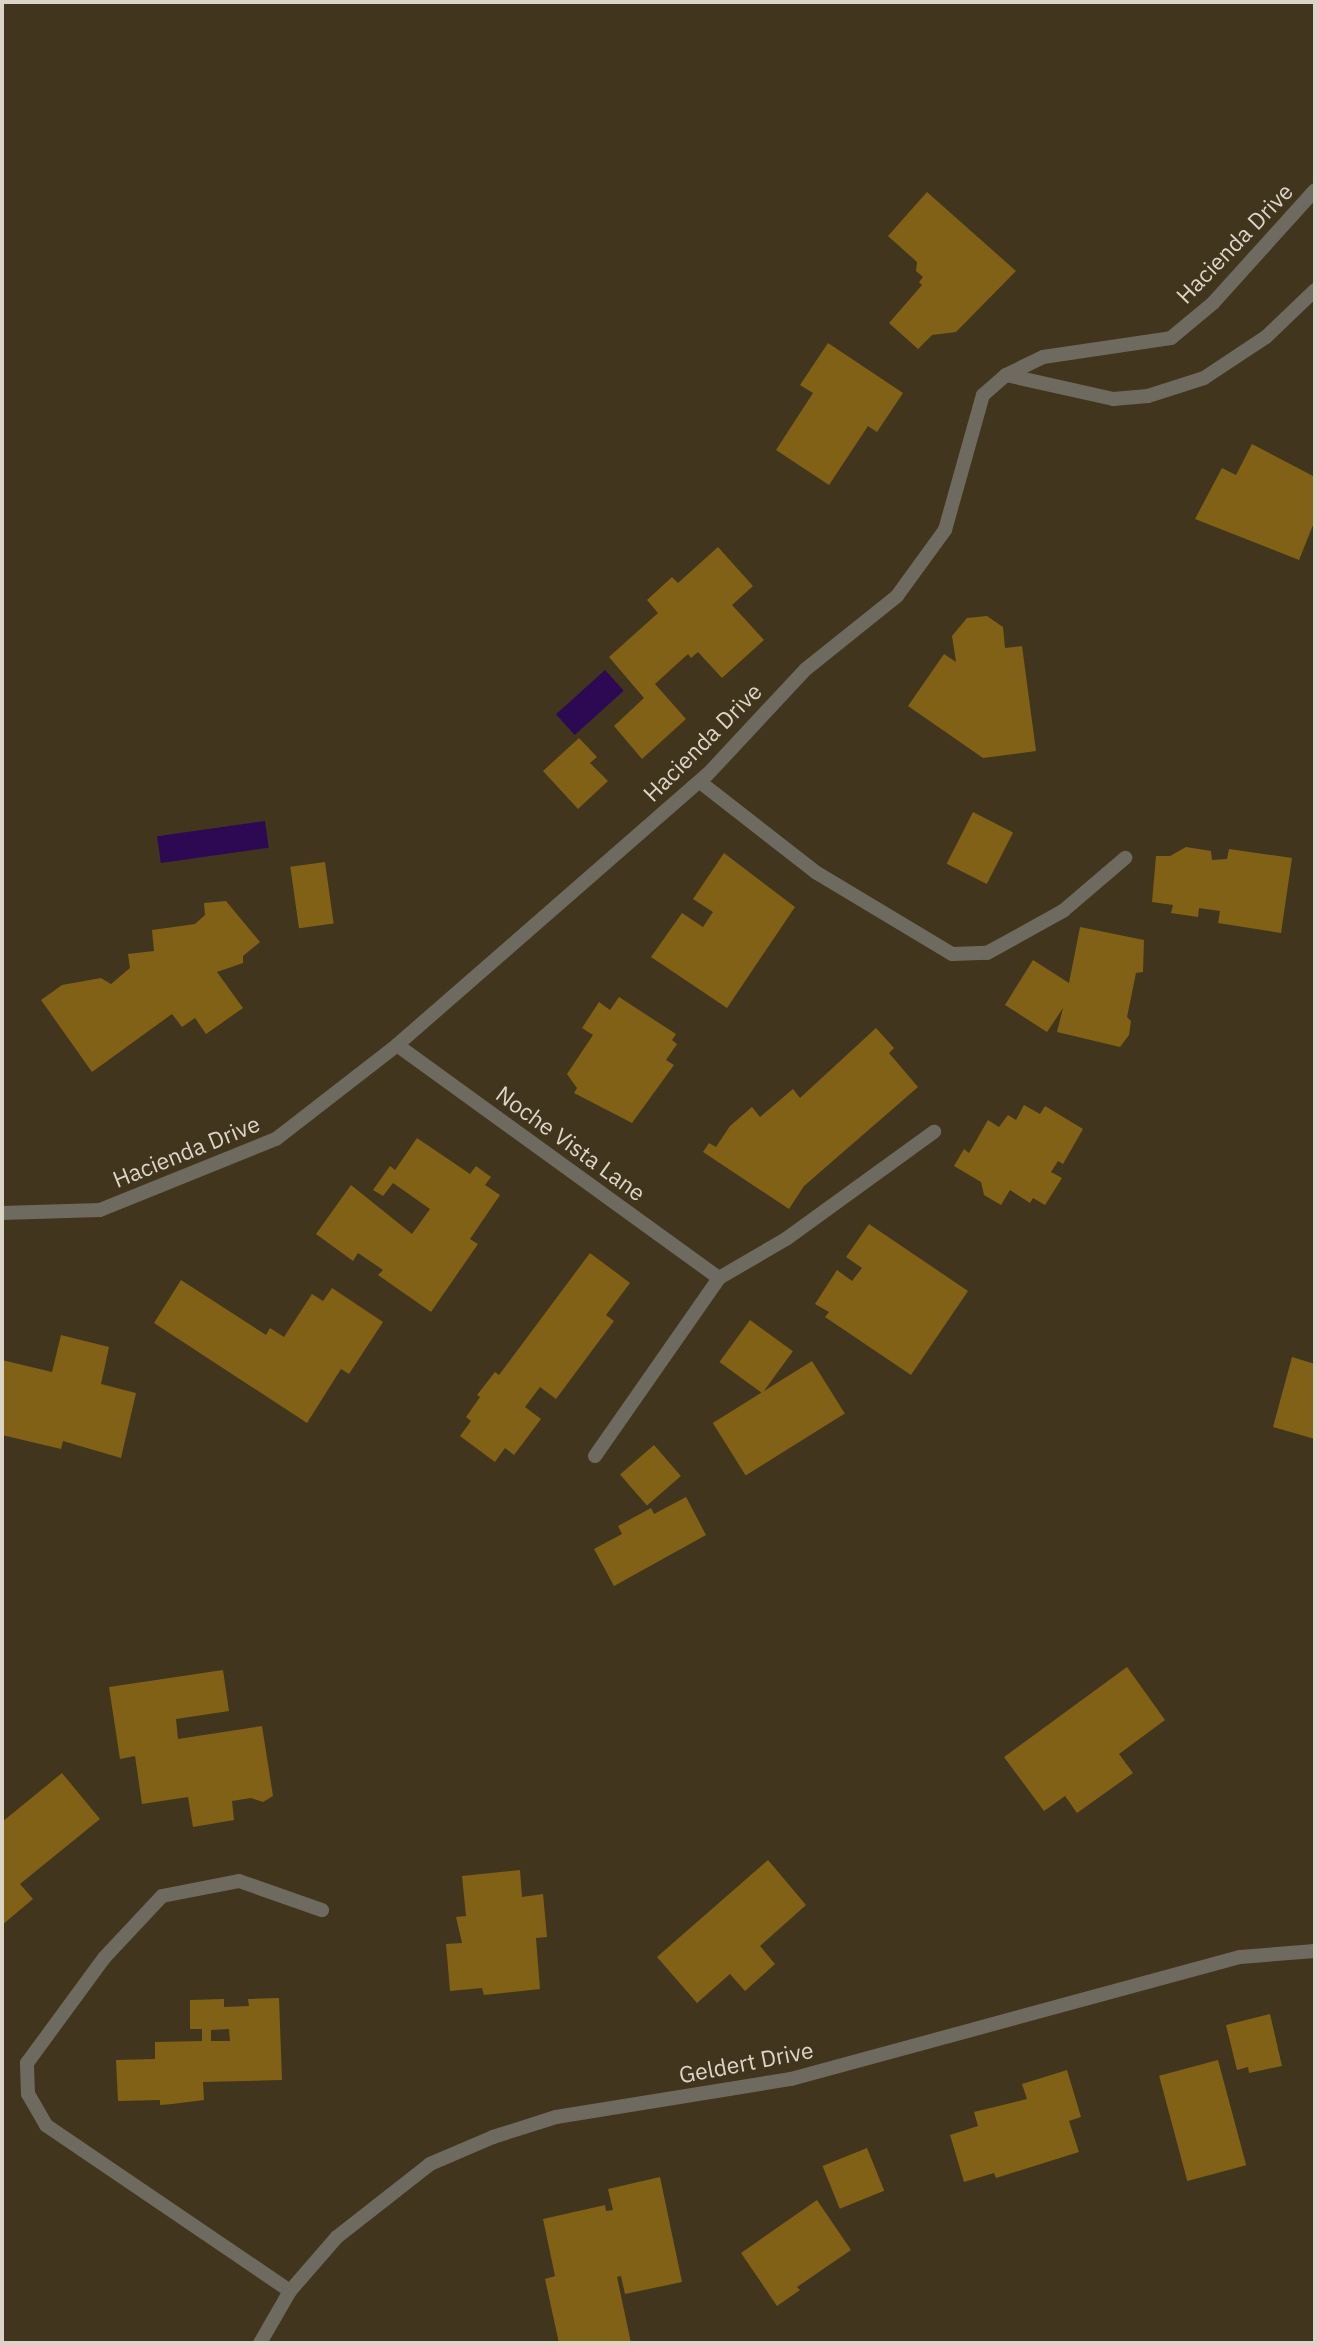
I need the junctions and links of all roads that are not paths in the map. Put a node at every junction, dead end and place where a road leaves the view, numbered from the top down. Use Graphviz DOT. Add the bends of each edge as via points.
graph roads {
  1 [pos="1315,190"];
  2 [pos="1315,290"];
  3 [pos="1006,375"];
  4 [pos="700,782"];
  5 [pos="1125,858"];
  6 [pos="397,1045"];
  7 [pos="934,1132"];
  8 [pos="2,1213"];
  9 [pos="719,1278"];
  10 [pos="595,1456"];
  11 [pos="323,1910"];
  12 [pos="1315,1951"];
  13 [pos="290,2291"];
  14 [pos="260,2343"];
  1 -- 3 [label="street, Hacienda Drive" via="1213,303 1171,338 1043,357"];
  2 -- 3 [label="street" via="1266,337 1204,378 1148,397 1113,399"];
  3 -- 4 [label="street, Hacienda Drive" via="983,395 945,530 897,596 806,669"];
  4 -- 5 [label="street" via="817,873 942,950 987,953 1063,911"];
  4 -- 6 [label="street, Hacienda Drive"];
  6 -- 8 [label="street, Hacienda Drive" via="276,1139 100,1210"];
  6 -- 9 [label="street, Noche Vista Lane"];
  7 -- 9 [label="street" via="786,1239"];
  9 -- 10 [label="street"];
  11 -- 13 [label="street" via="239,1881 162,1896 104,1958 27,2063 28,2094 46,2125"];
  12 -- 13 [label="street, Geldert Drive" via="1240,1957 791,2080 556,2118 494,2137 430,2164 337,2237"];
  13 -- 14 [label="street, Geldert Drive"];
}
